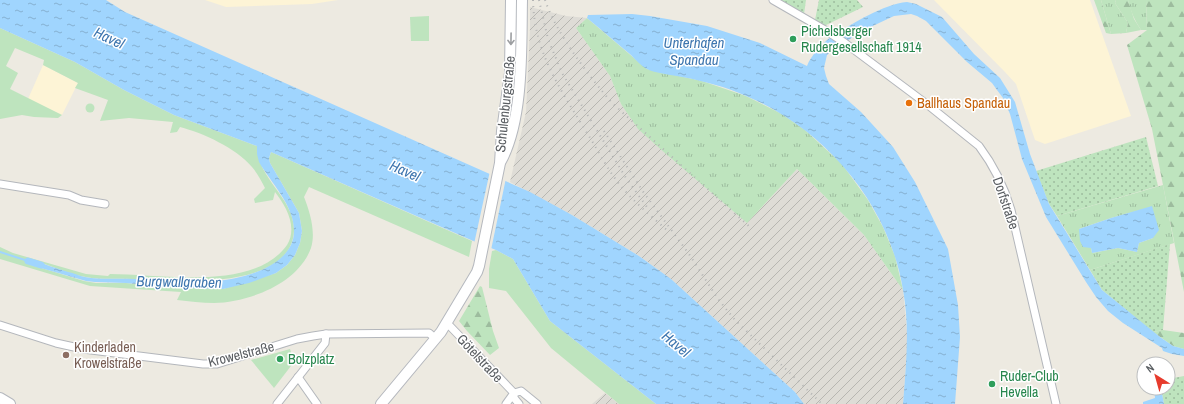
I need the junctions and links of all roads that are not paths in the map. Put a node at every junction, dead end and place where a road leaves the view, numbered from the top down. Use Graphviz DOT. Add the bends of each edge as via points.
graph roads {
  1 [pos="511,0"];
  2 [pos="522,0"];
  3 [pos="772,0"];
  4 [pos="500,162"];
  5 [pos="0,184"];
  6 [pos="105,204"];
  7 [pos="447,323"];
  8 [pos="0,326"];
  9 [pos="326,334"];
  10 [pos="436,339"];
  11 [pos="298,377"];
  12 [pos="514,393"];
  13 [pos="0,398"];
  14 [pos="10,404"];
  15 [pos="277,404"];
  16 [pos="317,404"];
  17 [pos="381,404"];
  18 [pos="506,404"];
  19 [pos="519,404"];
  20 [pos="537,404"];
  21 [pos="1056,404"];
  1 -- 4 [label="street, Schulenburgstraße, one-way" via="510,73"];
  2 -- 4 [label="street, Schulenburgstraße" via="521,66 516,105 508,148"];
  3 -- 21 [label="street, Dorfstraße" via="845,43 979,146 1001,181 1011,210"];
  4 -- 7 [label="street, Götelstraße" via="477,272"];
  5 -- 6 [label="street" via="69,195"];
  7 -- 10 [label="street, Götelstraße"];
  7 -- 12 [label="street, Götelstraße"];
  8 -- 9 [label="street, Krowelstraße" via="82,349 203,364 217,364"];
  9 -- 10 [label="street, Krowelstraße" via="429,333"];
  9 -- 11 [label="street" via="325,343"];
  10 -- 17 [label="street, Götelstraße"];
  11 -- 15 [label="street"];
  11 -- 16 [label="street"];
  12 -- 18 [label="street"];
  12 -- 19 [label="street, Götelstraße" via="514,398"];
  12 -- 20 [label="street, Götelstraße" via="521,391"];
  13 -- 14 [label="street"];
}
